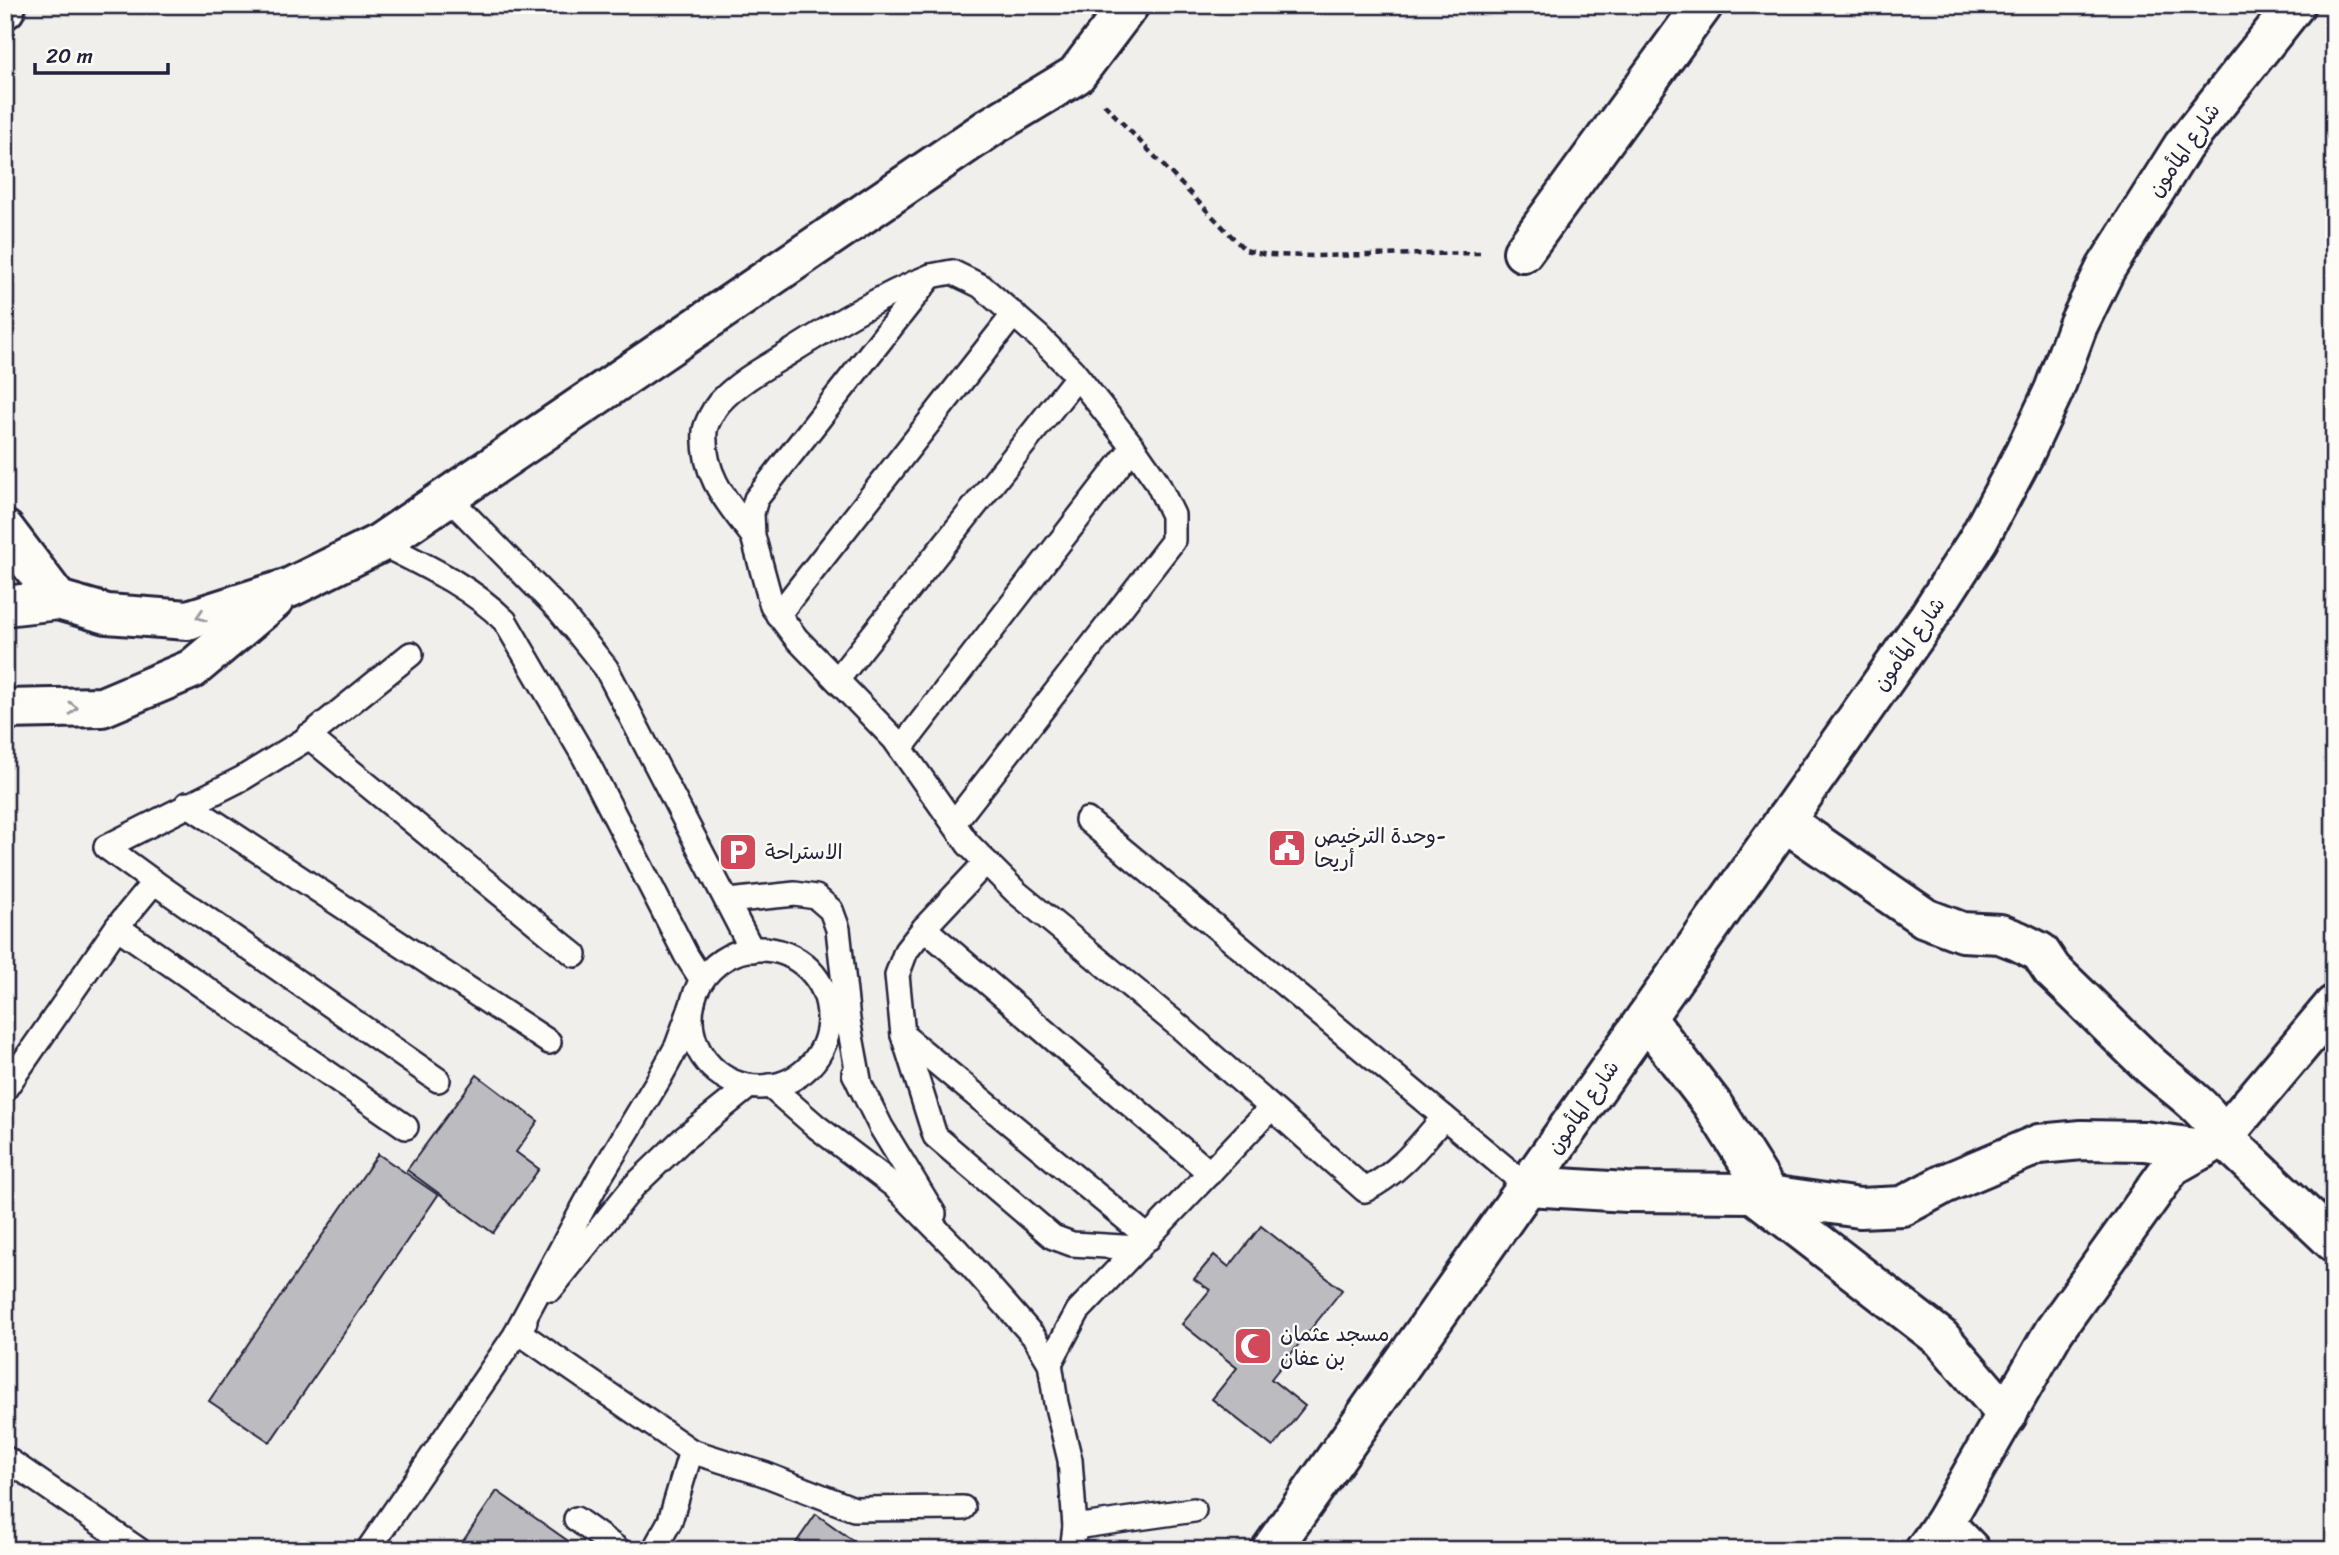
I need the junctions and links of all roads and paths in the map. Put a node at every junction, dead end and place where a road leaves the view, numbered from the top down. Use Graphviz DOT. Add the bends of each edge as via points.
graph roads {
  1 [pos="1129,5"];
  2 [pos="1703,5"];
  3 [pos="2295,5"];
  4 [pos="1076,75"];
  5 [pos="1523,252"];
  6 [pos="931,276"];
  7 [pos="1014,314"];
  8 [pos="1077,377"];
  9 [pos="1133,447"];
  10 [pos="448,497"];
  11 [pos="5,530"];
  12 [pos="753,536"];
  13 [pos="380,543"];
  14 [pos="289,588"];
  15 [pos="58,600"];
  16 [pos="5,606"];
  17 [pos="778,615"];
  18 [pos="411,654"];
  19 [pos="837,680"];
  20 [pos="5,709"];
  21 [pos="308,736"];
  22 [pos="901,748"];
  23 [pos="187,804"];
  24 [pos="1087,820"];
  25 [pos="1784,821"];
  26 [pos="954,823"];
  27 [pos="986,862"];
  28 [pos="154,882"];
  29 [pos="728,901"];
  30 [pos="117,927"];
  31 [pos="924,928"];
  32 [pos="752,950"];
  33 [pos="575,955"];
  34 [pos="702,980"];
  35 [pos="692,1002"];
  36 [pos="2334,1005"];
  37 [pos="1646,1017"];
  38 [pos="830,1028"];
  39 [pos="903,1035"];
  40 [pos="549,1042"];
  41 [pos="438,1080"];
  42 [pos="860,1085"];
  43 [pos="759,1086"];
  44 [pos="5,1089"];
  45 [pos="1272,1108"];
  46 [pos="1444,1117"];
  47 [pos="406,1127"];
  48 [pos="2213,1143"];
  49 [pos="1210,1173"];
  50 [pos="1527,1186"];
  51 [pos="1762,1195"];
  52 [pos="2334,1242"];
  53 [pos="1144,1243"];
  54 [pos="958,1251"];
  55 [pos="517,1331"];
  56 [pos="1050,1363"];
  57 [pos="2007,1415"];
  58 [pos="691,1451"];
  59 [pos="5,1458"];
  60 [pos="963,1508"];
  61 [pos="1194,1510"];
  62 [pos="576,1519"];
  63 [pos="1075,1527"];
  64 [pos="1946,1541"];
  65 [pos="139,1550"];
  66 [pos="369,1550"];
  67 [pos="619,1550"];
  68 [pos="654,1550"];
  69 [pos="1072,1550"];
  70 [pos="1271,1550"];
  1 -- 4 [label="street"];
  2 -- 5 [label="street"];
  3 -- 25 [label="street, شارع المأمون" via="2183,146 2101,280 2024,454 1978,540"];
  4 -- 5 [label="path" via="1245,250 1315,256"];
  4 -- 10 [label="street" via="981,134"];
  6 -- 7 [label="lane" via="952,272 981,286"];
  6 -- 12 [label="lane" via="756,499"];
  6 -- 12 [label="lane" via="854,312 738,386 718,404 705,428 706,454 715,485"];
  7 -- 8 [label="lane"];
  7 -- 17 [label="lane"];
  8 -- 9 [label="lane"];
  8 -- 19 [label="lane"];
  9 -- 22 [label="lane"];
  9 -- 26 [label="lane" via="1173,515 1173,541"];
  10 -- 13 [label="street"];
  10 -- 29 [label="lane" via="559,610 606,668"];
  11 -- 15 [label="street"];
  12 -- 17 [label="lane"];
  13 -- 14 [label="street"];
  13 -- 34 [label="lane" via="469,591 505,621 585,758"];
  14 -- 15 [label="street, one-way" via="188,620 107,614"];
  20 -- 14 [label="street, one-way" via="102,707 192,669"];
  15 -- 16 [label="street"];
  17 -- 19 [label="lane"];
  18 -- 21 [label="lane"];
  19 -- 22 [label="lane"];
  21 -- 23 [label="lane" via="243,778"];
  21 -- 33 [label="lane"];
  22 -- 26 [label="lane"];
  23 -- 28 [label="lane" via="106,847"];
  23 -- 40 [label="lane"];
  24 -- 46 [label="lane"];
  25 -- 37 [label="street, شارع المأمون"];
  25 -- 48 [label="street" via="1925,918 1962,932 2000,934 2040,952 2052,970 2127,1043 2213,1119"];
  26 -- 27 [label="lane"];
  27 -- 31 [label="lane"];
  27 -- 45 [label="lane"];
  28 -- 30 [label="lane"];
  28 -- 41 [label="lane"];
  29 -- 32 [label="lane"];
  29 -- 42 [label="lane" via="795,894 816,897 831,911 838,929"];
  30 -- 44 [label="lane"];
  30 -- 47 [label="lane"];
  31 -- 39 [label="lane" via="906,951 897,975"];
  31 -- 49 [label="lane"];
  32 -- 34 [label="lane" via="718,963"];
  32 -- 38 [label="lane" via="785,952 805,964 821,982"];
  34 -- 35 [label="lane"];
  35 -- 43 [label="lane" via="697,1047 709,1065 727,1079"];
  35 -- 55 [label="lane" via="677,1046"];
  36 -- 48 [label="street"];
  37 -- 50 [label="street, شارع المأمون"];
  37 -- 51 [label="street" via="1712,1104"];
  38 -- 42 [label="lane"];
  38 -- 43 [label="lane" via="810,1066 792,1080"];
  39 -- 53 [label="lane"];
  39 -- 53 [label="lane" via="935,1136 952,1151 1053,1237 1072,1244"];
  42 -- 54 [label="lane"];
  43 -- 54 [label="lane" via="893,1185"];
  43 -- 55 [label="lane" via="682,1140 633,1187"];
  45 -- 46 [label="lane" via="1365,1190 1387,1179"];
  45 -- 49 [label="lane"];
  46 -- 50 [label="lane"];
  48 -- 51 [label="street" via="2082,1140 2039,1144 1903,1206 1860,1208"];
  48 -- 52 [label="street"];
  48 -- 57 [label="street" via="2172,1166 2054,1331"];
  49 -- 53 [label="lane"];
  50 -- 51 [label="street"];
  50 -- 70 [label="street, شارع المأمون"];
  51 -- 57 [label="street" via="1941,1338"];
  53 -- 56 [label="lane" via="1078,1311"];
  54 -- 56 [label="lane" via="1035,1338"];
  55 -- 58 [label="lane"];
  55 -- 66 [label="lane"];
  56 -- 63 [label="lane" via="1070,1460"];
  57 -- 64 [label="street"];
  58 -- 60 [label="lane" via="854,1509"];
  58 -- 68 [label="lane" via="670,1521"];
  59 -- 65 [label="lane"];
  61 -- 63 [label="lane"];
  62 -- 67 [label="lane"];
  63 -- 69 [label="lane"];
}
